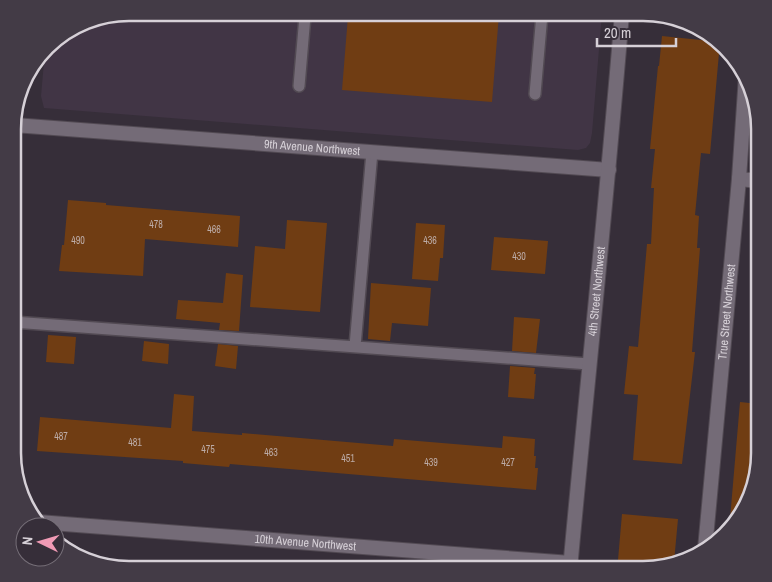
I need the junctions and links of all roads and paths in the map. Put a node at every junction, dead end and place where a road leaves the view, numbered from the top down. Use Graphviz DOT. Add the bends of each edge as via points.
graph roads {
  1 [pos="305,21"];
  2 [pos="541,21"];
  3 [pos="621,21"];
  4 [pos="299,86"];
  5 [pos="535,94"];
  6 [pos="745,94"];
  7 [pos="21,126"];
  8 [pos="372,152"];
  9 [pos="609,170"];
  10 [pos="739,179"];
  11 [pos="751,180"];
  12 [pos="21,323"];
  13 [pos="355,346"];
  14 [pos="589,364"];
  15 [pos="65,524"];
  16 [pos="706,541"];
  17 [pos="510,561"];
  18 [pos="571,561"];
  1 -- 4 [label="lane"];
  2 -- 5 [label="lane"];
  3 -- 9 [label="street, 4th Street Northwest"];
  6 -- 10 [label="street, True Street Northwest"];
  7 -- 8 [label="street, 9th Avenue Northwest"];
  8 -- 9 [label="street, 9th Avenue Northwest"];
  8 -- 13 [label="lane"];
  9 -- 14 [label="street, 4th Street Northwest"];
  10 -- 11 [label="street"];
  10 -- 16 [label="street, True Street Northwest"];
  12 -- 13 [label="lane"];
  13 -- 14 [label="lane"];
  14 -- 18 [label="street, 4th Street Northwest"];
  15 -- 17 [label="street, 10th Avenue Northwest"];
}
